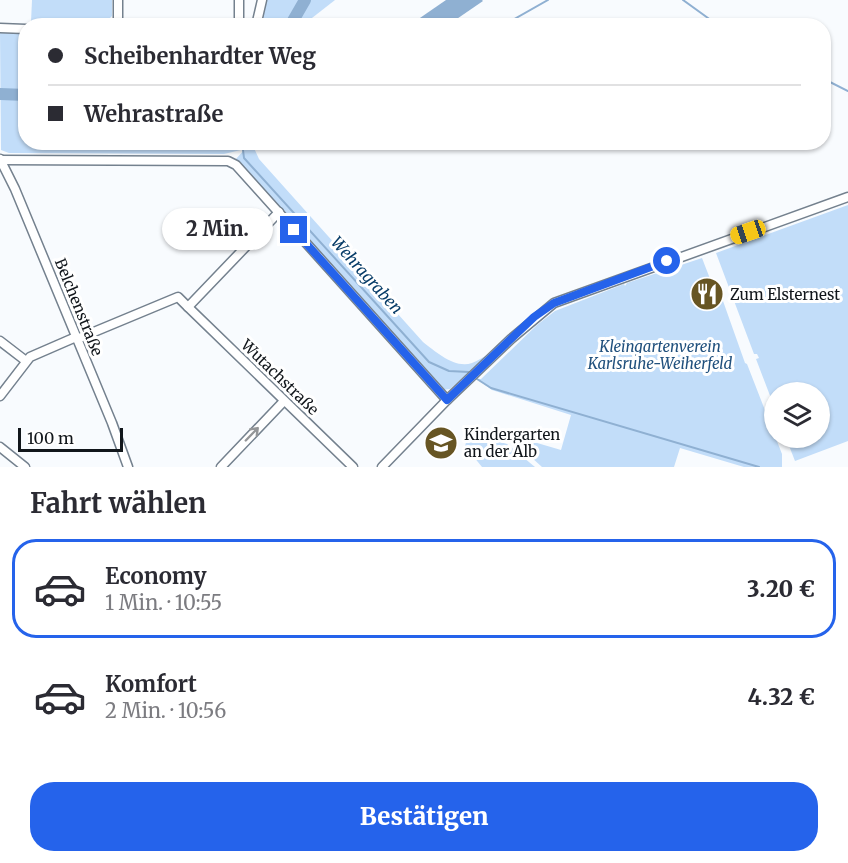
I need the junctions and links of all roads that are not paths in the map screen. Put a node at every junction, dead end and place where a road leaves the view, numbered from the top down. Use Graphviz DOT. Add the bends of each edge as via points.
graph roads {
  1 [pos="118,0"];
  2 [pos="239,0"];
  3 [pos="262,0"];
  4 [pos="118,18"];
  5 [pos="239,18"];
  6 [pos="258,18"];
  7 [pos="0,28"];
  8 [pos="18,28"];
  9 [pos="0,160"];
  10 [pos="848,196"];
  11 [pos="279,212"];
  12 [pos="188,307"];
  13 [pos="77,338"];
  14 [pos="0,342"];
  15 [pos="26,361"];
  16 [pos="0,396"];
  17 [pos="447,400"];
  18 [pos="284,401"];
  19 [pos="0,447"];
  20 [pos="25,467"];
  21 [pos="128,467"];
  22 [pos="221,467"];
  23 [pos="353,467"];
  24 [pos="382,467"];
  1 -- 4 [label="street"];
  2 -- 5 [label="street"];
  3 -- 6 [label="street"];
  7 -- 8 [label="street"];
  9 -- 11 [label="street" via="228,161"];
  9 -- 13 [label="street, Belchenstraße"];
  10 -- 17 [label="street" via="554,303 534,317"];
  11 -- 12 [label="street"];
  11 -- 17 [label="street"];
  12 -- 13 [label="street" via="178,297"];
  12 -- 18 [label="street, Wutachstraße"];
  13 -- 15 [label="street" via="34,354"];
  13 -- 21 [label="street, Belchenstraße"];
  14 -- 15 [label="street"];
  15 -- 16 [label="street"];
  17 -- 24 [label="street"];
  22 -- 18 [label="street, one-way"];
  18 -- 23 [label="street, Wutachstraße"];
  19 -- 20 [label="street"];
}
